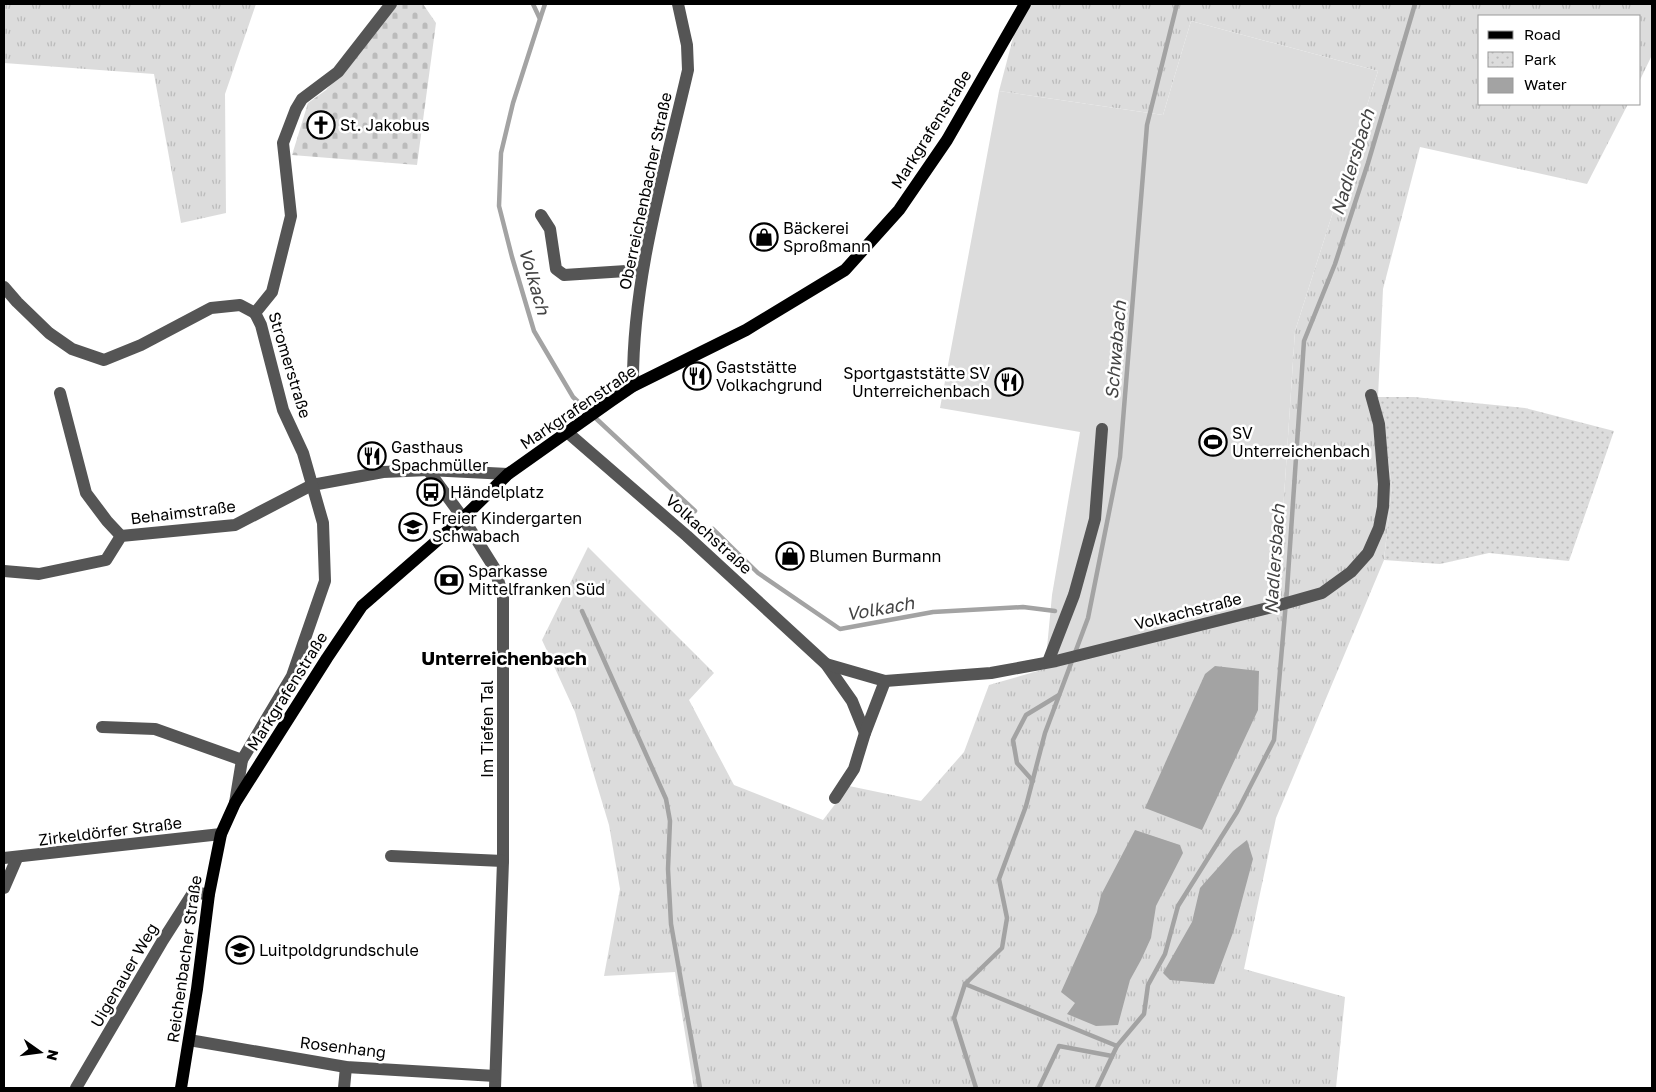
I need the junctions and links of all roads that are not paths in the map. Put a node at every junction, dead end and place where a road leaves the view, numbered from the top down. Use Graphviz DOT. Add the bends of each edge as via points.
graph roads {
  1 [pos="391,4"];
  2 [pos="678,4"];
  3 [pos="1025,4"];
  4 [pos="540,215"];
  5 [pos="642,270"];
  6 [pos="4,286"];
  7 [pos="255,313"];
  8 [pos="633,386"];
  9 [pos="60,393"];
  10 [pos="1371,395"];
  11 [pos="571,429"];
  12 [pos="1102,429"];
  13 [pos="428,470"];
  14 [pos="508,474"];
  15 [pos="312,485"];
  16 [pos="463,518"];
  17 [pos="122,536"];
  18 [pos="4,571"];
  19 [pos="1052,662"];
  20 [pos="826,664"];
  21 [pos="884,681"];
  22 [pos="102,726"];
  23 [pos="865,733"];
  24 [pos="242,760"];
  25 [pos="835,798"];
  26 [pos="235,803"];
  27 [pos="220,834"];
  28 [pos="391,856"];
  29 [pos="4,858"];
  30 [pos="17,858"];
  31 [pos="503,861"];
  32 [pos="4,888"];
  33 [pos="209,894"];
  34 [pos="189,1040"];
  35 [pos="346,1066"];
  36 [pos="495,1082"];
  37 [pos="76,1088"];
  38 [pos="181,1088"];
  39 [pos="344,1088"];
  1 -- 7 [label="street, Stromerstraße" via="338,72 302,99 296,109 284,143 291,216 272,292"];
  2 -- 5 [label="street, Oberreichenbacher Straße" via="687,45 688,70"];
  3 -- 8 [label="main road, Markgrafenstraße" via="947,140 899,210 845,270 746,330"];
  4 -- 5 [label="street" via="550,229 556,269 564,275"];
  5 -- 8 [label="street, Oberreichenbacher Straße" via="632,362"];
  6 -- 7 [label="street" via="49,333 72,349 104,360 141,345 211,308 240,305"];
  7 -- 15 [label="street, Stromerstraße" via="283,410 303,453"];
  8 -- 11 [label="main road, Markgrafenstraße"];
  9 -- 17 [label="street" via="86,493"];
  10 -- 19 [label="street, Volkachstraße" via="1379,424 1383,507 1379,528 1368,553 1351,572 1322,593"];
  11 -- 14 [label="main road, Markgrafenstraße"];
  11 -- 20 [label="street, Volkachstraße"];
  12 -- 19 [label="street" via="1095,519"];
  13 -- 14 [label="street"];
  13 -- 15 [label="street" via="383,472"];
  13 -- 16 [label="street"];
  14 -- 16 [label="main road, Markgrafenstraße"];
  15 -- 17 [label="street, Behaimstraße" via="235,525"];
  15 -- 24 [label="street, Stromerstraße" via="323,523 325,581 292,676"];
  16 -- 26 [label="main road, Markgrafenstraße" via="362,606"];
  16 -- 31 [label="street, Im Tiefen Tal" via="495,569 503,597"];
  17 -- 18 [label="street, Behaimstraße" via="106,560 38,574"];
  19 -- 21 [label="street, Volkachstraße" via="991,673"];
  20 -- 21 [label="street, Volkachstraße"];
  20 -- 23 [label="street, Volkachstraße" via="852,701"];
  21 -- 23 [label="street"];
  22 -- 24 [label="street" via="155,729"];
  23 -- 25 [label="street" via="854,769"];
  24 -- 26 [label="street, Stromerstraße"];
  26 -- 27 [label="main road, Markgrafenstraße"];
  27 -- 30 [label="street, Zirkeldörfer Straße"];
  27 -- 33 [label="main road, Reichenbacher Straße"];
  28 -- 31 [label="street"];
  29 -- 30 [label="street, Zirkeldörfer Straße"];
  30 -- 32 [label="street"];
  31 -- 36 [label="street, Im Tiefen Tal"];
  33 -- 34 [label="main road, Reichenbacher Straße"];
  33 -- 37 [label="street, Uigenauer Weg" via="193,893"];
  34 -- 35 [label="street, Rosenhang"];
  34 -- 38 [label="main road, Reichenbacher Straße"];
  35 -- 36 [label="street, Rosenhang"];
  35 -- 39 [label="street"];
}
